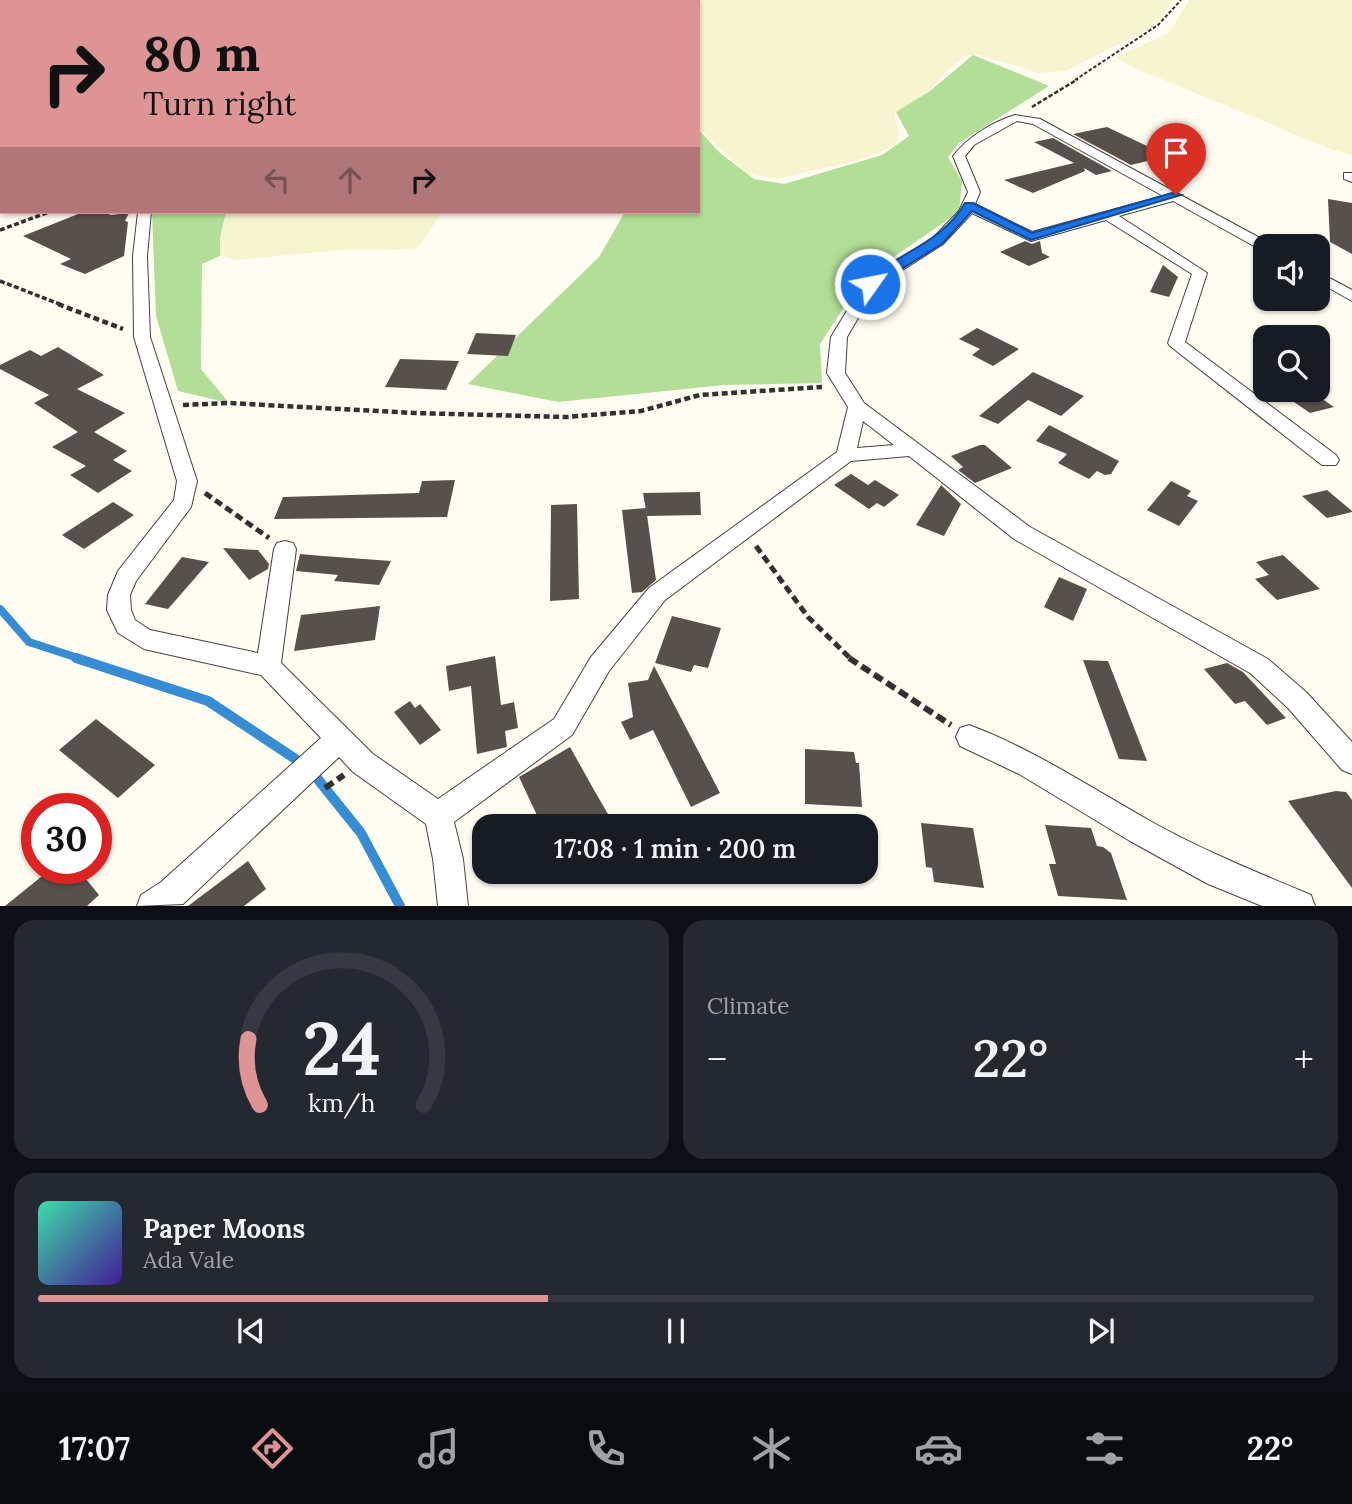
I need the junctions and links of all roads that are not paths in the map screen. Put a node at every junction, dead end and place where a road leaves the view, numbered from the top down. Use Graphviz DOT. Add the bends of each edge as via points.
graph roads {
  1 [pos="1176,195"];
  2 [pos="969,205"];
  3 [pos="144,214"];
  4 [pos="1108,215"];
  5 [pos="1253,239"];
  6 [pos="1330,283"];
  7 [pos="1352,296"];
  8 [pos="858,407"];
  9 [pos="910,450"];
  10 [pos="846,455"];
  11 [pos="1329,460"];
  12 [pos="285,549"];
  13 [pos="268,666"];
  14 [pos="969,737"];
  15 [pos="340,738"];
  16 [pos="1352,761"];
  17 [pos="438,816"];
  18 [pos="152,905"];
  19 [pos="453,905"];
  20 [pos="1300,905"];
  1 -- 2 [label="street" via="1036,121 1015,118 970,143 959,156 974,192"];
  1 -- 4 [label="street"];
  1 -- 5 [label="street"];
  2 -- 4 [label="street" via="1031,237"];
  2 -- 8 [label="street" via="938,241 870,284 839,337 836,373"];
  3 -- 13 [label="street" via="142,337 187,481 184,502 126,577 119,610 126,626 144,639"];
  4 -- 11 [label="street" via="1200,273 1176,344"];
  6 -- 7 [label="street"];
  8 -- 9 [label="street"];
  8 -- 10 [label="street"];
  9 -- 10 [label="street"];
  9 -- 16 [label="street" via="1022,533 1259,666"];
  10 -- 17 [label="street" via="657,594 600,664 563,727"];
  12 -- 13 [label="street"];
  13 -- 15 [label="street"];
  14 -- 20 [label="street" via="1029,765 1219,873"];
  15 -- 17 [label="street" via="362,763"];
  15 -- 18 [label="street" via="172,893"];
  17 -- 19 [label="street"];
}
